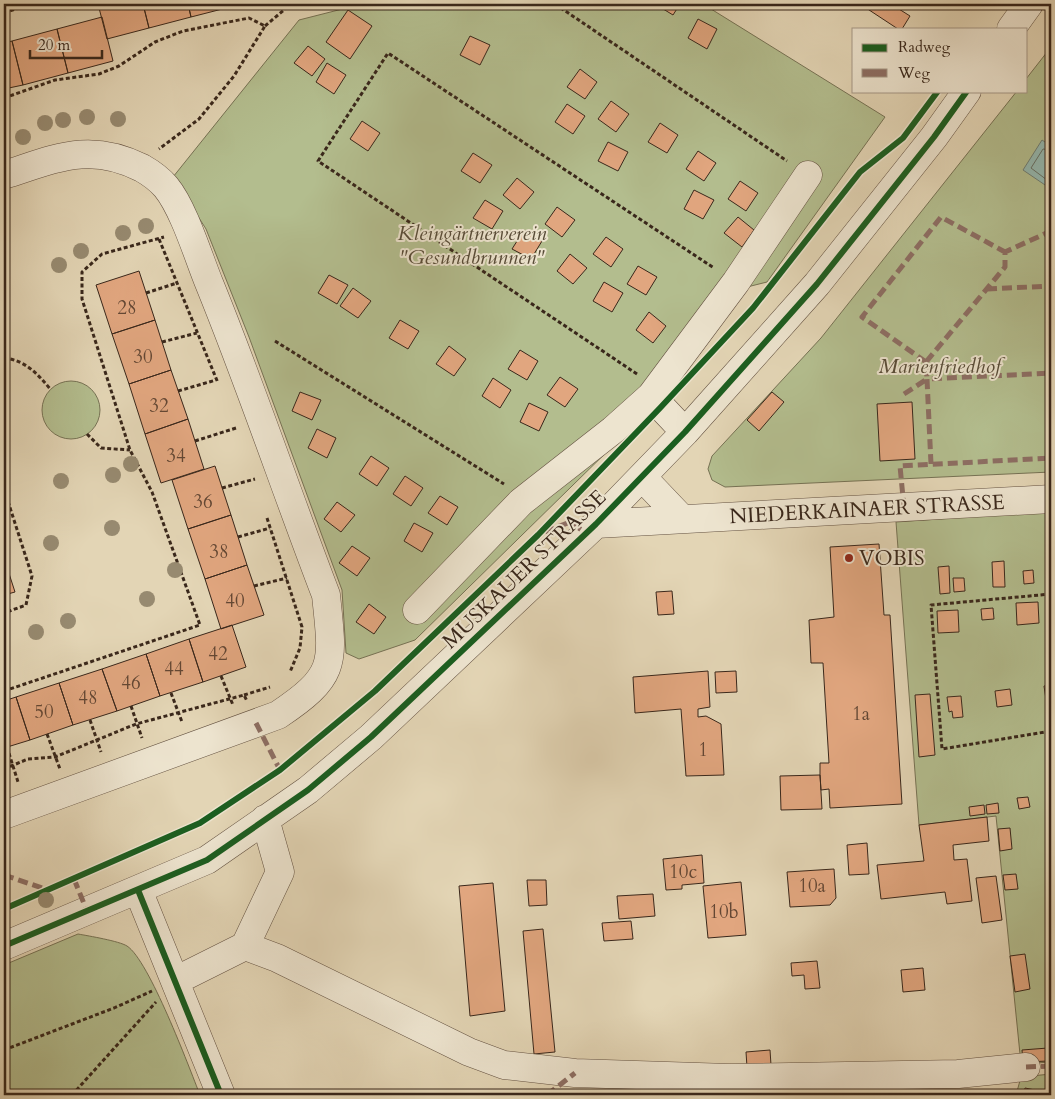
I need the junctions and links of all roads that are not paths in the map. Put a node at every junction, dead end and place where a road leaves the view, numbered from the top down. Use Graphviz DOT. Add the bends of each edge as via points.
graph roads {
  1 [pos="1029,4"];
  2 [pos="1012,28"];
  3 [pos="965,92"];
  4 [pos="4,175"];
  5 [pos="808,175"];
  6 [pos="654,392"];
  7 [pos="685,432"];
  8 [pos="643,478"];
  9 [pos="1051,499"];
  10 [pos="682,519"];
  11 [pos="596,524"];
  12 [pos="417,610"];
  13 [pos="4,815"];
  14 [pos="265,820"];
  15 [pos="138,890"];
  16 [pos="4,946"];
  17 [pos="245,946"];
  18 [pos="167,984"];
  19 [pos="1026,1067"];
  20 [pos="221,1095"];
  1 -- 2 [label="street"];
  3 -- 7 [label="street, MUSKAUER STRASSE" via="934,137 817,284"];
  4 -- 13 [label="street" via="68,154 95,153 143,169 165,186 178,208 226,326 326,595 330,639 328,668 317,685 278,715"];
  5 -- 6 [label="street" via="736,282"];
  6 -- 7 [label="street"];
  6 -- 12 [label="street" via="613,430 525,498"];
  7 -- 8 [label="street, MUSKAUER STRASSE"];
  8 -- 10 [label="street"];
  8 -- 11 [label="street, MUSKAUER STRASSE"];
  9 -- 10 [label="street, NIEDERKAINAER STRASSE"];
  10 -- 11 [label="street, NIEDERKAINAER STRASSE"];
  11 -- 14 [label="street, MUSKAUER STRASSE" via="371,737 308,790"];
  14 -- 15 [label="street, MUSKAUER STRASSE" via="207,860"];
  14 -- 17 [label="street" via="280,872"];
  15 -- 16 [label="street, MUSKAUER STRASSE"];
  15 -- 18 [label="street"];
  17 -- 18 [label="street"];
  17 -- 19 [label="street" via="504,1065 575,1073 729,1078 958,1074"];
  18 -- 20 [label="street"];
}
